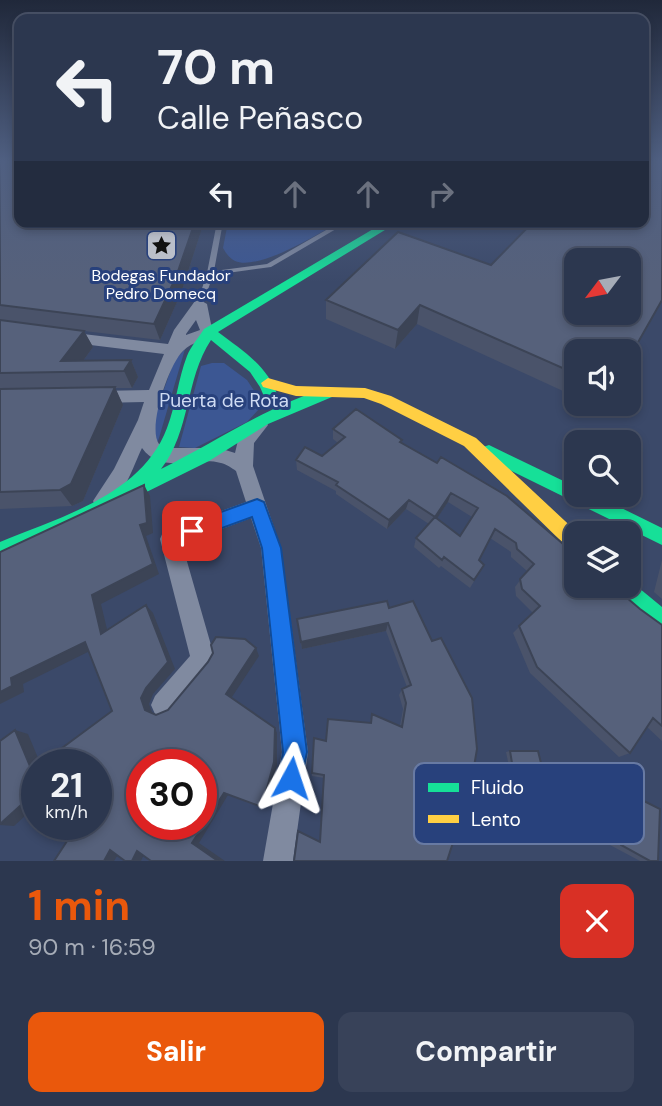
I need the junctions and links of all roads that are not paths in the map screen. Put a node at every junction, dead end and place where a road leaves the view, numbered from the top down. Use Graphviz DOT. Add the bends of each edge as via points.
graph roads {
  1 [pos="219,228"];
  2 [pos="335,228"];
  3 [pos="383,228"];
  4 [pos="210,273"];
  5 [pos="201,304"];
  6 [pos="209,332"];
  7 [pos="55,335"];
  8 [pos="173,349"];
  9 [pos="232,352"];
  10 [pos="191,362"];
  11 [pos="268,383"];
  12 [pos="327,393"];
  13 [pos="155,396"];
  14 [pos="79,397"];
  15 [pos="263,420"];
  16 [pos="146,422"];
  17 [pos="470,443"];
  18 [pos="162,455"];
  19 [pos="203,456"];
  20 [pos="244,466"];
  21 [pos="564,489"];
  22 [pos="117,497"];
  23 [pos="98,507"];
  24 [pos="257,507"];
  25 [pos="600,507"];
  26 [pos="645,529"];
  27 [pos="641,530"];
  28 [pos="564,532"];
  29 [pos="662,537"];
  30 [pos="0,551"];
  31 [pos="639,598"];
  32 [pos="662,620"];
  33 [pos="164,705"];
  34 [pos="278,861"];
  1 -- 4 [label="lane"];
  2 -- 4 [label="lane" via="269,266"];
  3 -- 6 [label="street"];
  4 -- 5 [label="lane"];
  5 -- 6 [label="street"];
  5 -- 8 [label="street"];
  6 -- 8 [label="street"];
  6 -- 9 [label="street"];
  6 -- 10 [label="street"];
  7 -- 8 [label="street"];
  8 -- 13 [label="street"];
  9 -- 10 [label="street"];
  9 -- 11 [label="street"];
  10 -- 18 [label="street" via="175,428"];
  11 -- 12 [label="street"];
  11 -- 15 [label="street" via="271,398"];
  12 -- 15 [label="street"];
  12 -- 17 [label="street" via="356,392 386,400"];
  13 -- 14 [label="street"];
  13 -- 16 [label="street"];
  15 -- 19 [label="street"];
  15 -- 20 [label="street" via="246,441"];
  16 -- 18 [label="street" via="144,436 149,447"];
  16 -- 23 [label="street" via="134,440 122,475"];
  17 -- 21 [label="street"];
  17 -- 28 [label="street"];
  18 -- 19 [label="street"];
  18 -- 22 [label="street" via="146,475"];
  19 -- 20 [label="street" via="224,456"];
  19 -- 22 [label="street"];
  20 -- 24 [label="street"];
  22 -- 23 [label="street"];
  23 -- 30 [label="street"];
  24 -- 33 [label="street" via="170,539 203,659"];
  24 -- 34 [label="street" via="271,548 295,752"];
  25 -- 26 [label="street"];
  26 -- 27 [label="street"];
  26 -- 29 [label="street"];
  31 -- 32 [label="street"];
}
